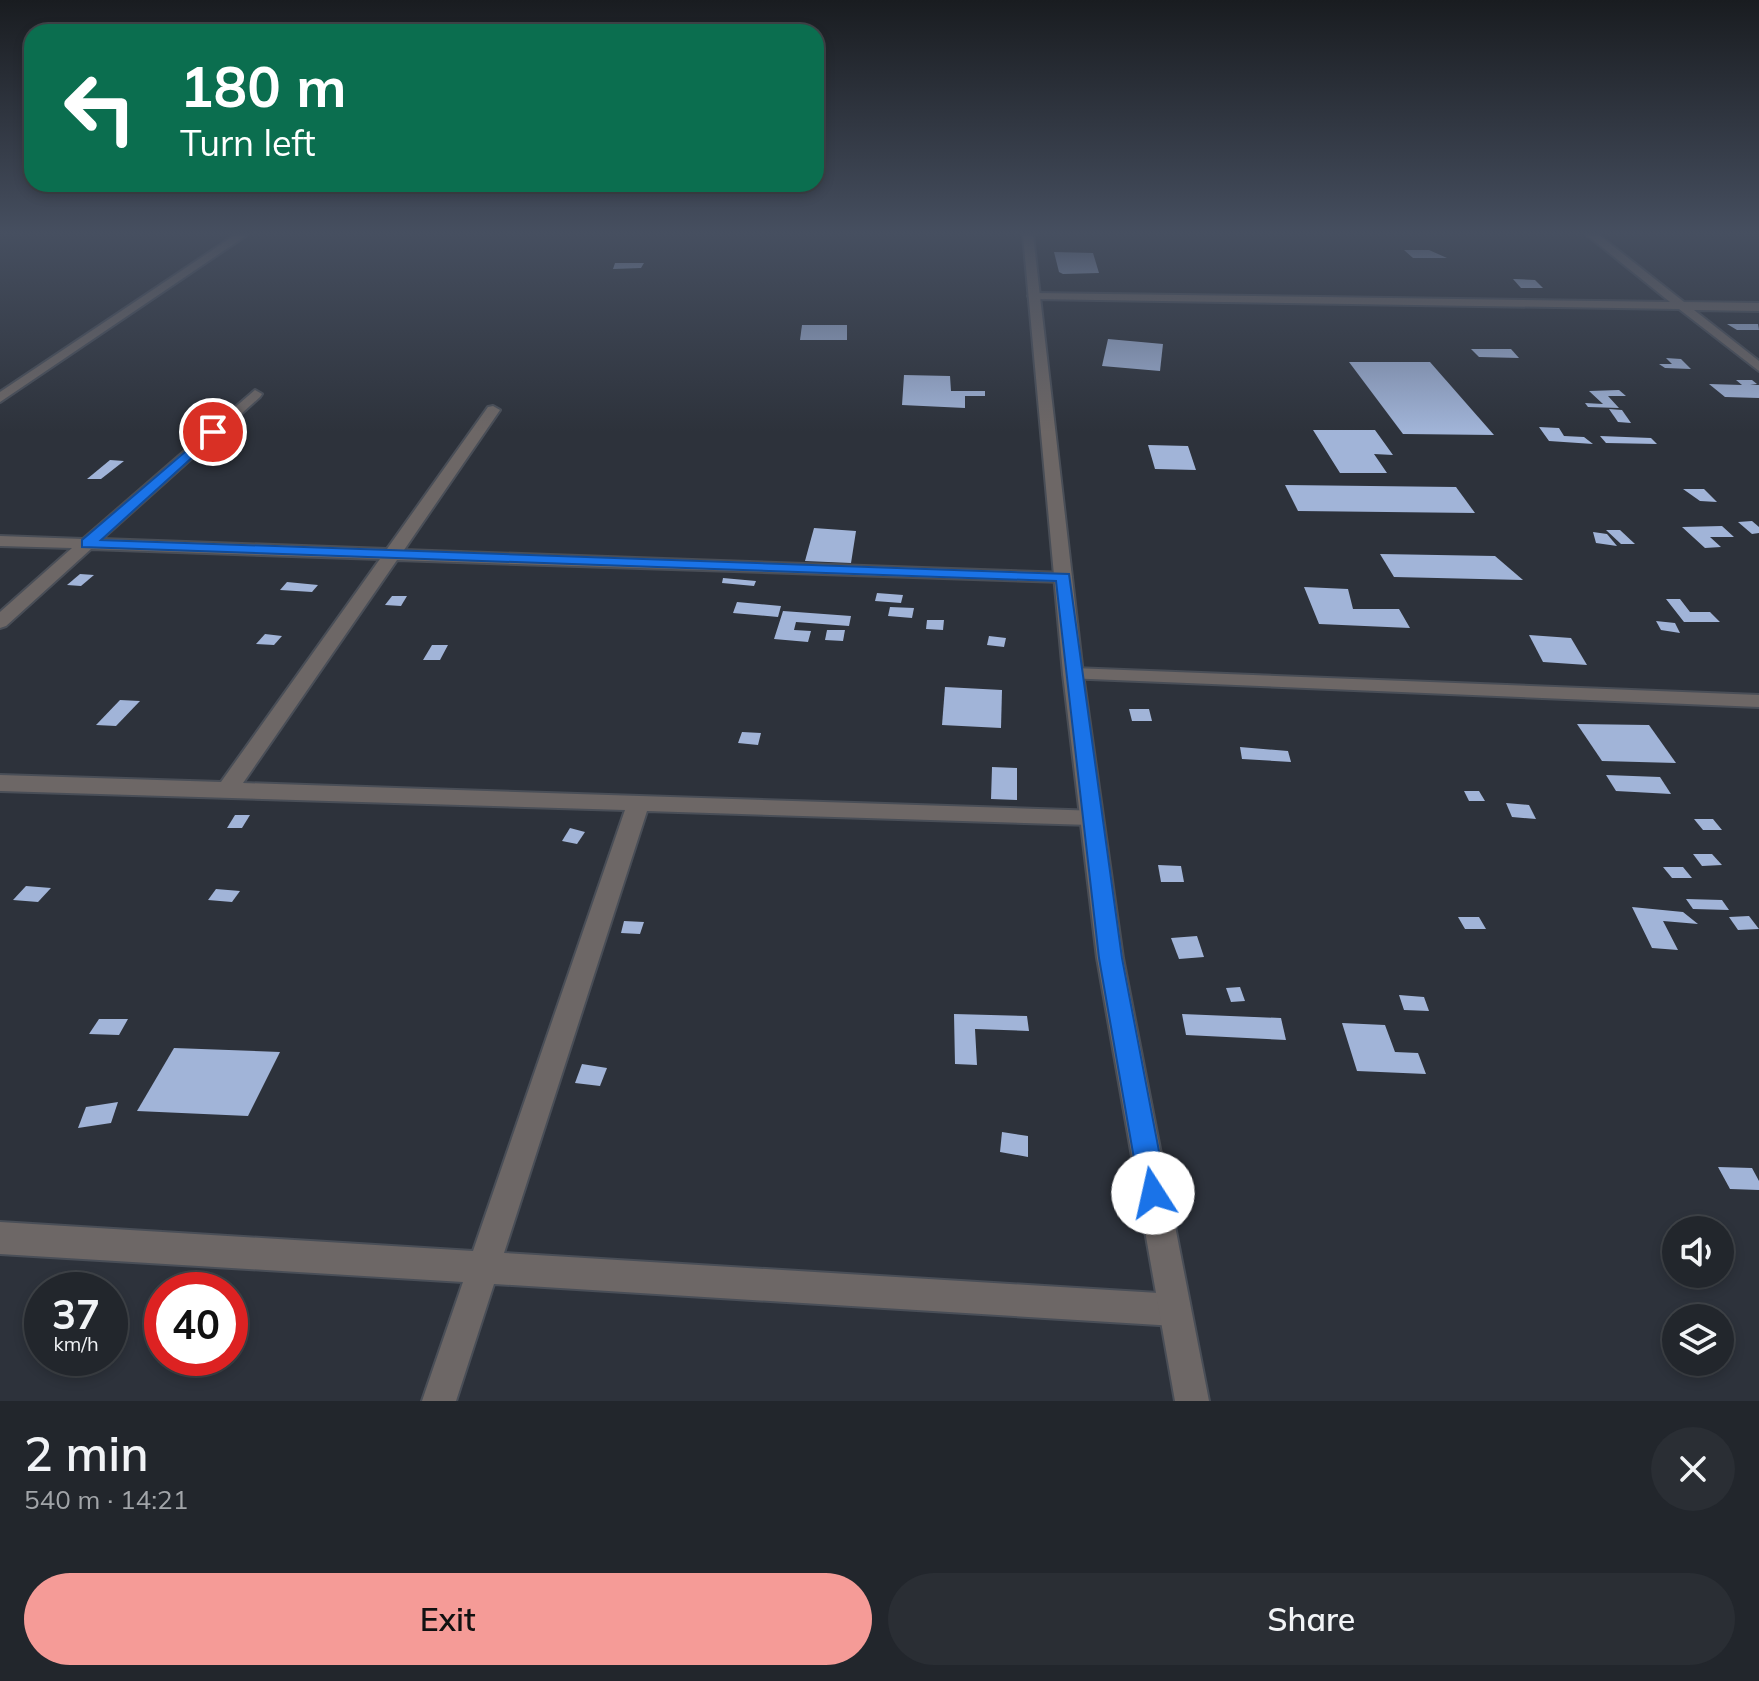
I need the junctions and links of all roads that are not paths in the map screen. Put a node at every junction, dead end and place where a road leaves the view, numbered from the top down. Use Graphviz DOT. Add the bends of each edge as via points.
graph roads {
  1 [pos="145,300"];
  2 [pos="1034,300"];
  3 [pos="1349,300"];
  4 [pos="1675,300"];
  5 [pos="1681,305"];
  6 [pos="1759,307"];
  7 [pos="1759,367"];
  8 [pos="255,394"];
  9 [pos="0,398"];
  10 [pos="493,410"];
  11 [pos="0,541"];
  12 [pos="87,544"];
  13 [pos="394,554"];
  14 [pos="1063,577"];
  15 [pos="0,622"];
  16 [pos="1073,674"];
  17 [pos="1759,701"];
  18 [pos="0,783"];
  19 [pos="226,791"];
  20 [pos="639,803"];
  21 [pos="1091,817"];
  22 [pos="0,1238"];
  23 [pos="483,1268"];
  24 [pos="1175,1310"];
  25 [pos="439,1401"];
  26 [pos="1192,1401"];
  1 -- 9 [label="street"];
  2 -- 14 [label="street"];
  3 -- 5 [label="street"];
  4 -- 5 [label="street"];
  5 -- 6 [label="street"];
  5 -- 7 [label="street"];
  8 -- 12 [label="street"];
  10 -- 13 [label="street"];
  11 -- 12 [label="street"];
  12 -- 13 [label="street"];
  12 -- 15 [label="street"];
  13 -- 14 [label="street"];
  13 -- 19 [label="street"];
  14 -- 16 [label="street"];
  16 -- 17 [label="street"];
  16 -- 21 [label="street"];
  18 -- 19 [label="street"];
  19 -- 20 [label="street"];
  20 -- 21 [label="street"];
  20 -- 23 [label="street"];
  21 -- 24 [label="street" via="1110,958"];
  22 -- 23 [label="street"];
  23 -- 24 [label="street"];
  23 -- 25 [label="street"];
  24 -- 26 [label="street"];
}
